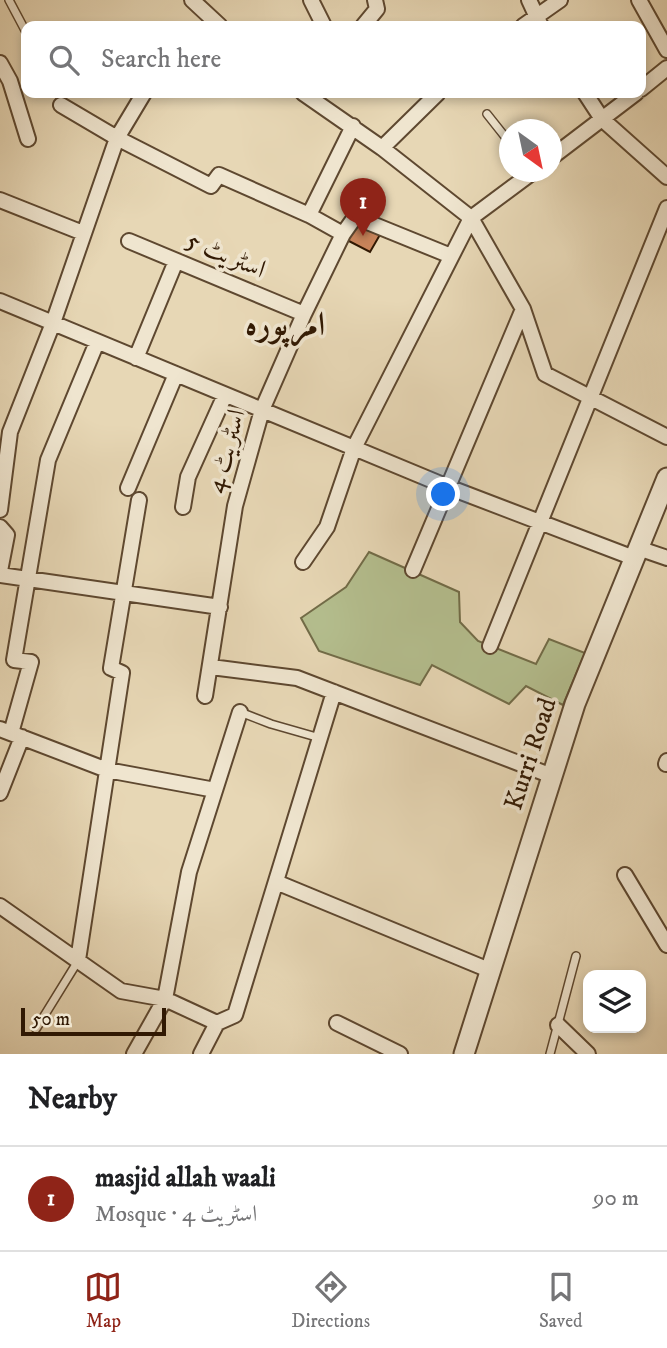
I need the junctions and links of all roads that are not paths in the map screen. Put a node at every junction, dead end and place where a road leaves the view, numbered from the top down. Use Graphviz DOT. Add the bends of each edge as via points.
graph roads {
  1 [pos="9,0"];
  2 [pos="192,0"];
  3 [pos="311,0"];
  4 [pos="375,0"];
  5 [pos="529,0"];
  6 [pos="560,0"];
  7 [pos="639,0"];
  8 [pos="211,21"];
  9 [pos="322,21"];
  10 [pos="367,21"];
  11 [pos="533,21"];
  12 [pos="535,21"];
  13 [pos="21,23"];
  14 [pos="667,50"];
  15 [pos="0,63"];
  16 [pos="667,68"];
  17 [pos="646,85"];
  18 [pos="141,98"];
  19 [pos="311,98"];
  20 [pos="433,98"];
  21 [pos="588,98"];
  22 [pos="629,98"];
  23 [pos="58,99"];
  24 [pos="487,114"];
  25 [pos="602,119"];
  26 [pos="353,126"];
  27 [pos="499,130"];
  28 [pos="117,138"];
  29 [pos="29,139"];
  30 [pos="382,148"];
  31 [pos="562,149"];
  32 [pos="667,177"];
  33 [pos="519,182"];
  34 [pos="0,200"];
  35 [pos="667,208"];
  36 [pos="309,215"];
  37 [pos="471,218"];
  38 [pos="83,233"];
  39 [pos="343,234"];
  40 [pos="129,241"];
  41 [pos="451,256"];
  42 [pos="176,261"];
  43 [pos="0,301"];
  44 [pos="523,309"];
  45 [pos="303,314"];
  46 [pos="52,323"];
  47 [pos="97,342"];
  48 [pos="136,358"];
  49 [pos="176,374"];
  50 [pos="225,395"];
  51 [pos="591,398"];
  52 [pos="262,410"];
  53 [pos="667,437"];
  54 [pos="354,448"];
  55 [pos="667,478"];
  56 [pos="448,486"];
  57 [pos="128,488"];
  58 [pos="139,500"];
  59 [pos="183,507"];
  60 [pos="0,510"];
  61 [pos="541,521"];
  62 [pos="0,527"];
  63 [pos="636,553"];
  64 [pos="667,558"];
  65 [pos="303,562"];
  66 [pos="413,570"];
  67 [pos="0,573"];
  68 [pos="27,579"];
  69 [pos="122,593"];
  70 [pos="220,607"];
  71 [pos="491,646"];
  72 [pos="211,667"];
  73 [pos="334,692"];
  74 [pos="205,696"];
  75 [pos="240,712"];
  76 [pos="11,733"];
  77 [pos="320,738"];
  78 [pos="107,770"];
  79 [pos="552,776"];
  80 [pos="215,790"];
  81 [pos="0,793"];
  82 [pos="625,875"];
  83 [pos="276,882"];
  84 [pos="0,906"];
  85 [pos="667,945"];
  86 [pos="576,956"];
  87 [pos="78,960"];
  88 [pos="489,970"];
  89 [pos="165,999"];
  90 [pos="216,1023"];
  91 [pos="337,1023"];
  92 [pos="558,1025"];
  93 [pos="36,1029"];
  94 [pos="134,1054"];
  95 [pos="201,1054"];
  96 [pos="400,1054"];
  97 [pos="464,1054"];
  98 [pos="550,1054"];
  99 [pos="588,1054"];
  1 -- 13 [label="lane"];
  2 -- 8 [label="street"];
  3 -- 9 [label="street"];
  4 -- 10 [label="street" via="377,9"];
  5 -- 11 [label="street"];
  6 -- 12 [label="street"];
  7 -- 14 [label="street"];
  15 -- 29 [label="street"];
  16 -- 17 [label="street"];
  18 -- 28 [label="street"];
  19 -- 26 [label="street"];
  20 -- 30 [label="street"];
  21 -- 25 [label="street"];
  22 -- 25 [label="street"];
  23 -- 28 [label="street"];
  24 -- 27 [label="lane"];
  25 -- 31 [label="street"];
  25 -- 32 [label="street"];
  26 -- 30 [label="street"];
  26 -- 36 [label="street"];
  28 -- 36 [label="street" via="211,186 219,175"];
  28 -- 38 [label="street"];
  30 -- 37 [label="street"];
  33 -- 37 [label="street"];
  34 -- 38 [label="street"];
  35 -- 51 [label="street"];
  36 -- 39 [label="street"];
  37 -- 41 [label="street"];
  37 -- 44 [label="street"];
  38 -- 46 [label="street"];
  39 -- 41 [label="street" via="355,216"];
  39 -- 45 [label="street, اسٹریٹ 4"];
  40 -- 42 [label="street, اسٹریٹ 5"];
  41 -- 54 [label="street"];
  42 -- 45 [label="street, اسٹریٹ 5"];
  42 -- 48 [label="street"];
  43 -- 46 [label="street"];
  44 -- 51 [label="street" via="545,374"];
  44 -- 56 [label="street"];
  45 -- 52 [label="street, اسٹریٹ 4"];
  46 -- 47 [label="street"];
  46 -- 60 [label="street" via="10,432"];
  47 -- 48 [label="street"];
  47 -- 68 [label="street" via="48,460"];
  48 -- 49 [label="street"];
  49 -- 50 [label="street"];
  49 -- 57 [label="street"];
  50 -- 52 [label="street"];
  50 -- 59 [label="street" via="188,477"];
  51 -- 53 [label="street"];
  51 -- 61 [label="street"];
  52 -- 54 [label="street"];
  52 -- 70 [label="street, اسٹریٹ 4" via="235,506"];
  54 -- 56 [label="street"];
  54 -- 65 [label="street" via="327,527"];
  55 -- 63 [label="street, Kurri Road"];
  56 -- 61 [label="street"];
  56 -- 66 [label="street"];
  58 -- 69 [label="street"];
  61 -- 63 [label="street"];
  61 -- 71 [label="street"];
  62 -- 67 [label="street" via="7,535"];
  63 -- 64 [label="street"];
  63 -- 79 [label="street, Kurri Road" via="575,704"];
  67 -- 68 [label="street"];
  68 -- 69 [label="street"];
  68 -- 76 [label="street" via="14,660 31,663"];
  69 -- 70 [label="street"];
  69 -- 78 [label="street" via="111,668 122,673"];
  70 -- 72 [label="street, اسٹریٹ 4"];
  72 -- 73 [label="street" via="297,678"];
  72 -- 74 [label="street, اسٹریٹ 4"];
  73 -- 77 [label="street"];
  73 -- 79 [label="street"];
  75 -- 77 [label="lane"];
  75 -- 80 [label="street"];
  76 -- 78 [label="street"];
  76 -- 81 [label="street"];
  77 -- 83 [label="street"];
  78 -- 80 [label="street"];
  78 -- 87 [label="street"];
  79 -- 88 [label="street, Kurri Road"];
  80 -- 89 [label="street" via="189,872"];
  82 -- 85 [label="street"];
  83 -- 88 [label="street"];
  83 -- 90 [label="street" via="235,1015"];
  84 -- 87 [label="street"];
  86 -- 92 [label="lane"];
  87 -- 89 [label="street" via="121,991"];
  87 -- 93 [label="lane"];
  88 -- 97 [label="street, Kurri Road"];
  89 -- 90 [label="street"];
  89 -- 94 [label="street"];
  90 -- 95 [label="street"];
  91 -- 96 [label="street"];
  92 -- 98 [label="lane"];
  92 -- 99 [label="street"];
}
